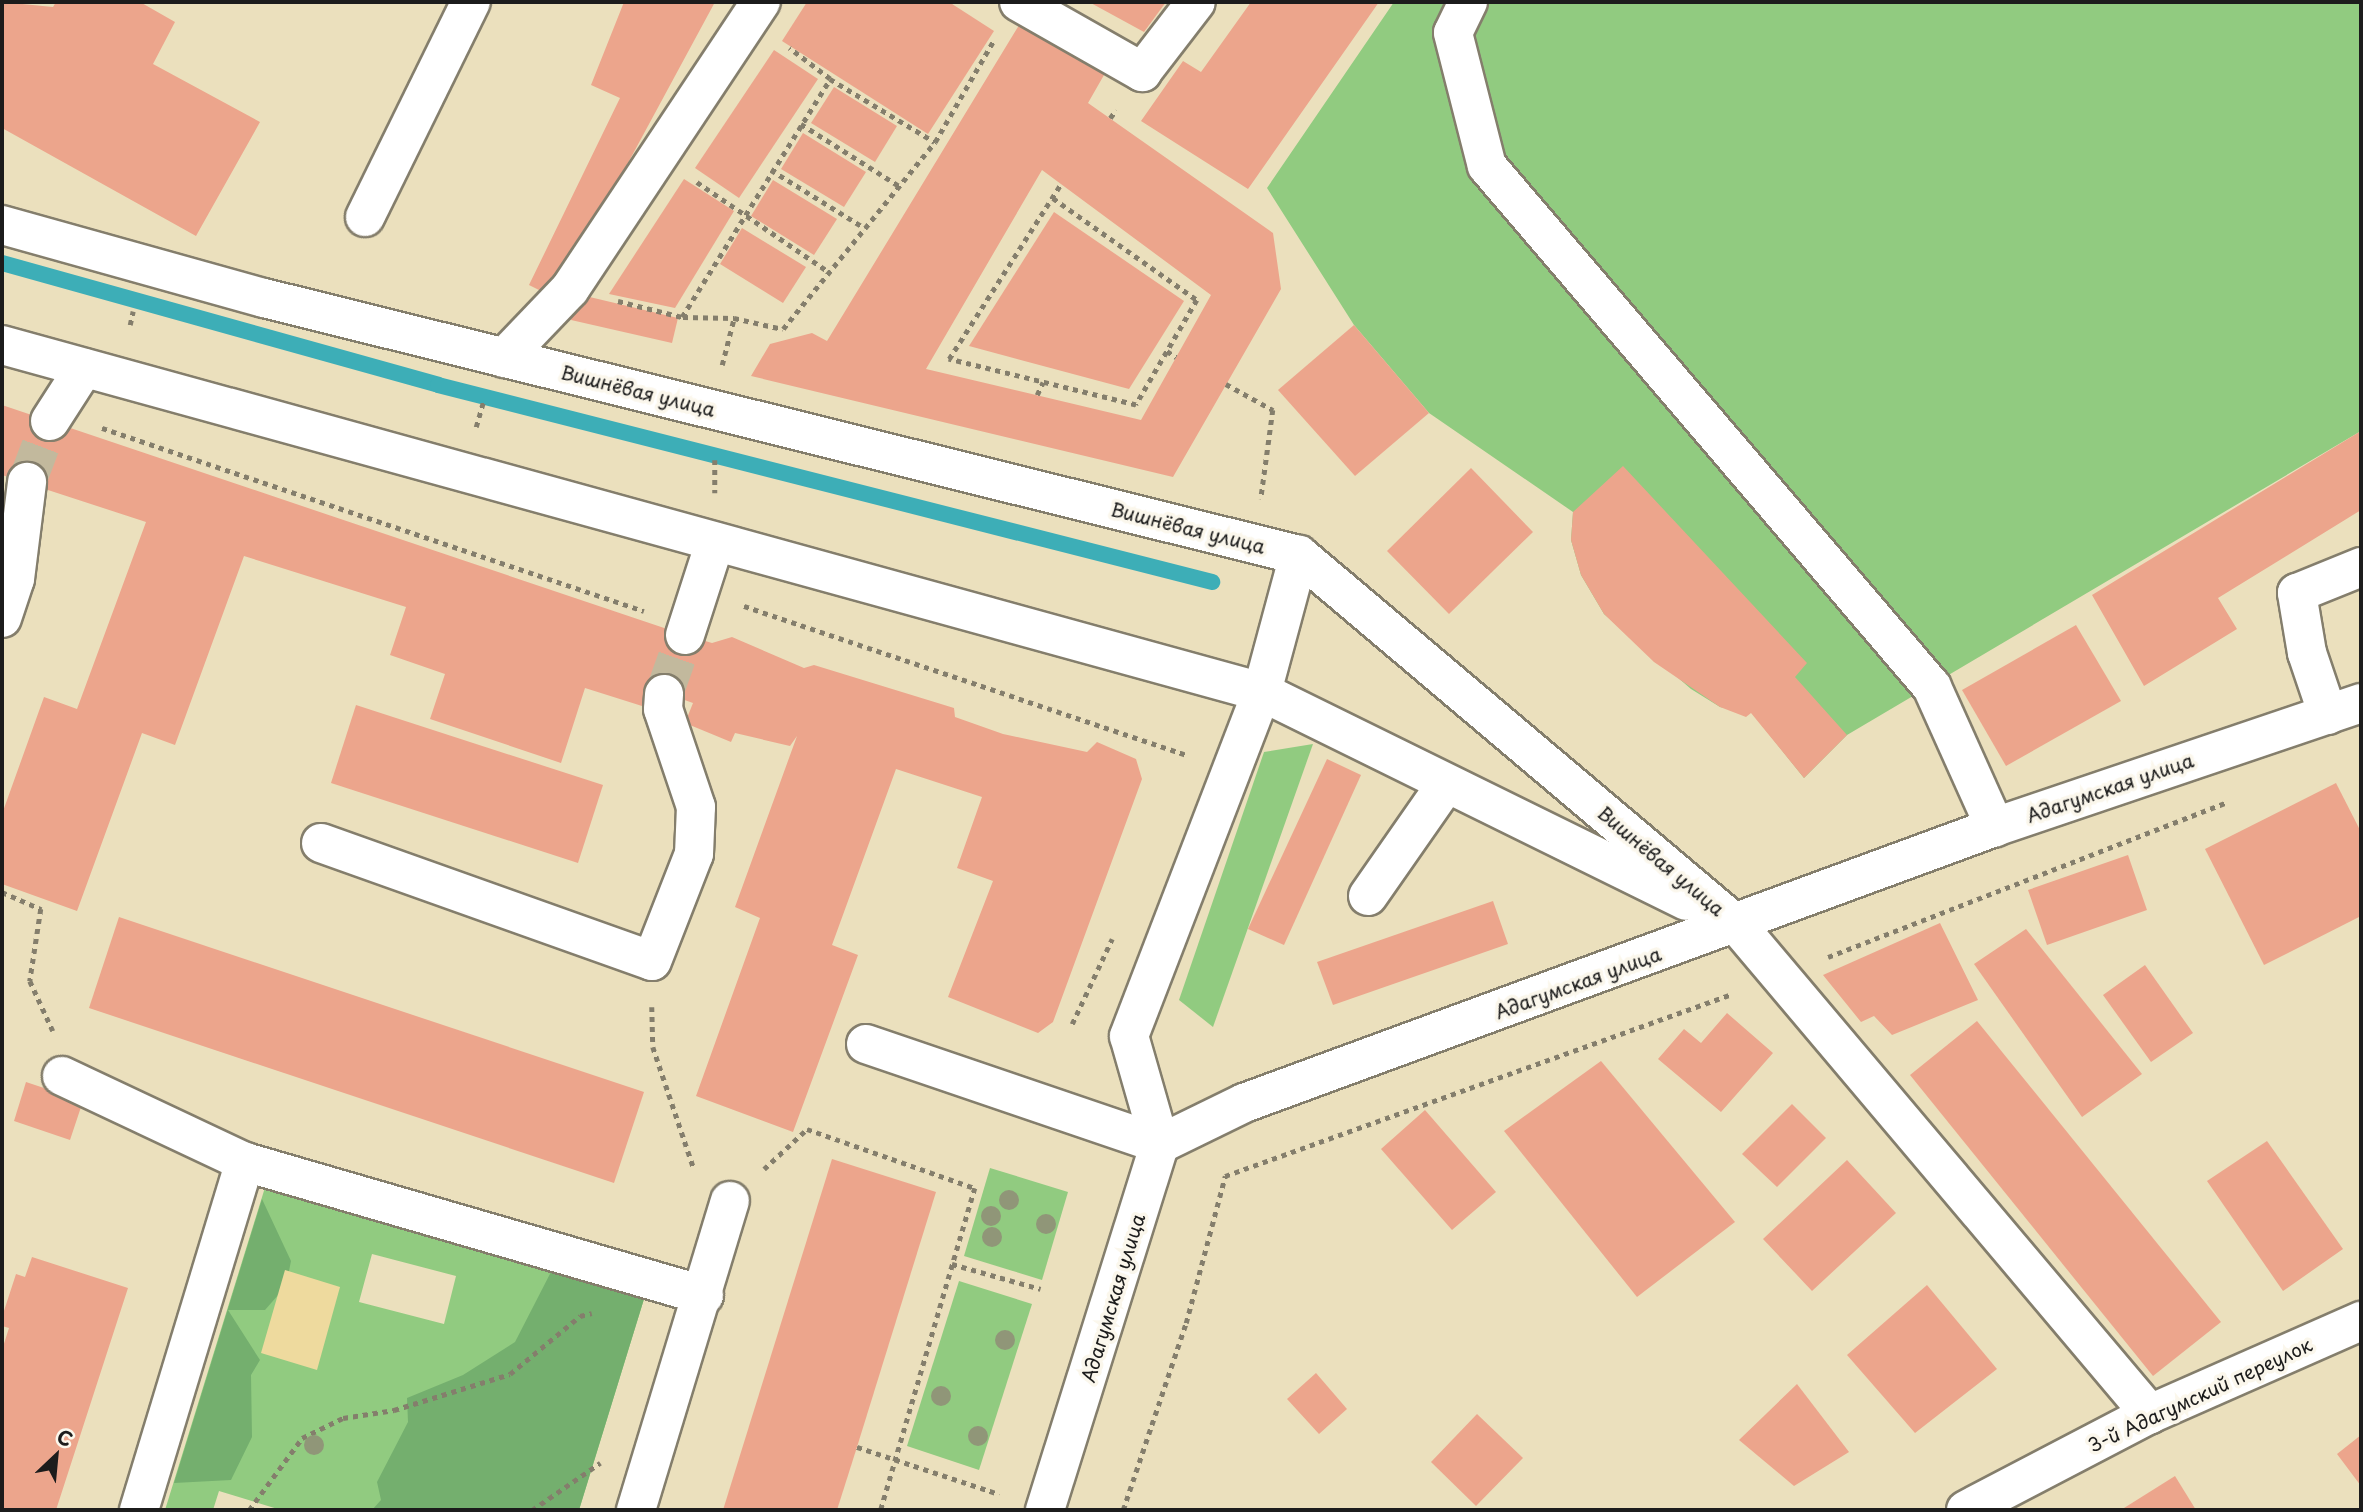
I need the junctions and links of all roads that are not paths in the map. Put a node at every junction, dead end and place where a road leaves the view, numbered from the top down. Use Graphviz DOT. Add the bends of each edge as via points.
graph roads {
  1 [pos="471,2"];
  2 [pos="1196,2"];
  3 [pos="1468,2"];
  4 [pos="756,10"];
  5 [pos="1010,13"];
  6 [pos="365,217"];
  7 [pos="2,225"];
  8 [pos="2,345"];
  9 [pos="504,358"];
  10 [pos="84,368"];
  11 [pos="50,421"];
  12 [pos="27,482"];
  13 [pos="715,542"];
  14 [pos="1299,555"];
  15 [pos="2361,567"];
  16 [pos="2,618"];
  17 [pos="685,635"];
  18 [pos="1262,692"];
  19 [pos="664,694"];
  20 [pos="2345,709"];
  21 [pos="1446,784"];
  22 [pos="1995,827"];
  23 [pos="321,843"];
  24 [pos="1368,896"];
  25 [pos="1738,926"];
  26 [pos="866,1044"];
  27 [pos="62,1076"];
  28 [pos="1160,1144"];
  29 [pos="245,1161"];
  30 [pos="725,1216"];
  31 [pos="704,1296"];
  32 [pos="2361,1321"];
  33 [pos="2150,1414"];
  34 [pos="139,1510"];
  35 [pos="636,1510"];
  36 [pos="1045,1510"];
  37 [pos="1966,1510"];
  1 -- 6 [label="street"];
  2 -- 5 [label="street" via="1142,72"];
  3 -- 22 [label="street" via="1453,33 1486,166 1932,687"];
  4 -- 9 [label="street" via="570,289"];
  7 -- 9 [label="street, Вишнёвая улица"];
  8 -- 10 [label="street, Вишнёвая улица"];
  9 -- 14 [label="street, Вишнёвая улица"];
  10 -- 11 [label="street"];
  10 -- 13 [label="street, Вишнёвая улица"];
  12 -- 16 [label="street" via="15,579"];
  13 -- 17 [label="street"];
  13 -- 18 [label="street, Вишнёвая улица"];
  14 -- 18 [label="street"];
  14 -- 25 [label="street, Вишнёвая улица"];
  15 -- 20 [label="street" via="2297,593 2306,653"];
  18 -- 21 [label="street, Вишнёвая улица"];
  18 -- 28 [label="street" via="1129,1036"];
  19 -- 23 [label="street" via="663,709 696,807 694,854 652,961"];
  20 -- 22 [label="street, Адагумская улица"];
  21 -- 24 [label="street"];
  21 -- 25 [label="street, Вишнёвая улица"];
  22 -- 25 [label="street, Адагумская улица"];
  25 -- 28 [label="street, Адагумская улица" via="1244,1103"];
  25 -- 33 [label="street"];
  26 -- 28 [label="street"];
  27 -- 29 [label="street"];
  28 -- 36 [label="street, Адагумская улица"];
  29 -- 31 [label="street"];
  29 -- 34 [label="street"];
  30 -- 31 [label="street"];
  31 -- 35 [label="street"];
  32 -- 33 [label="street, 3-й Адагумский переулок"];
  33 -- 37 [label="street, 3-й Адагумский переулок"];
}
